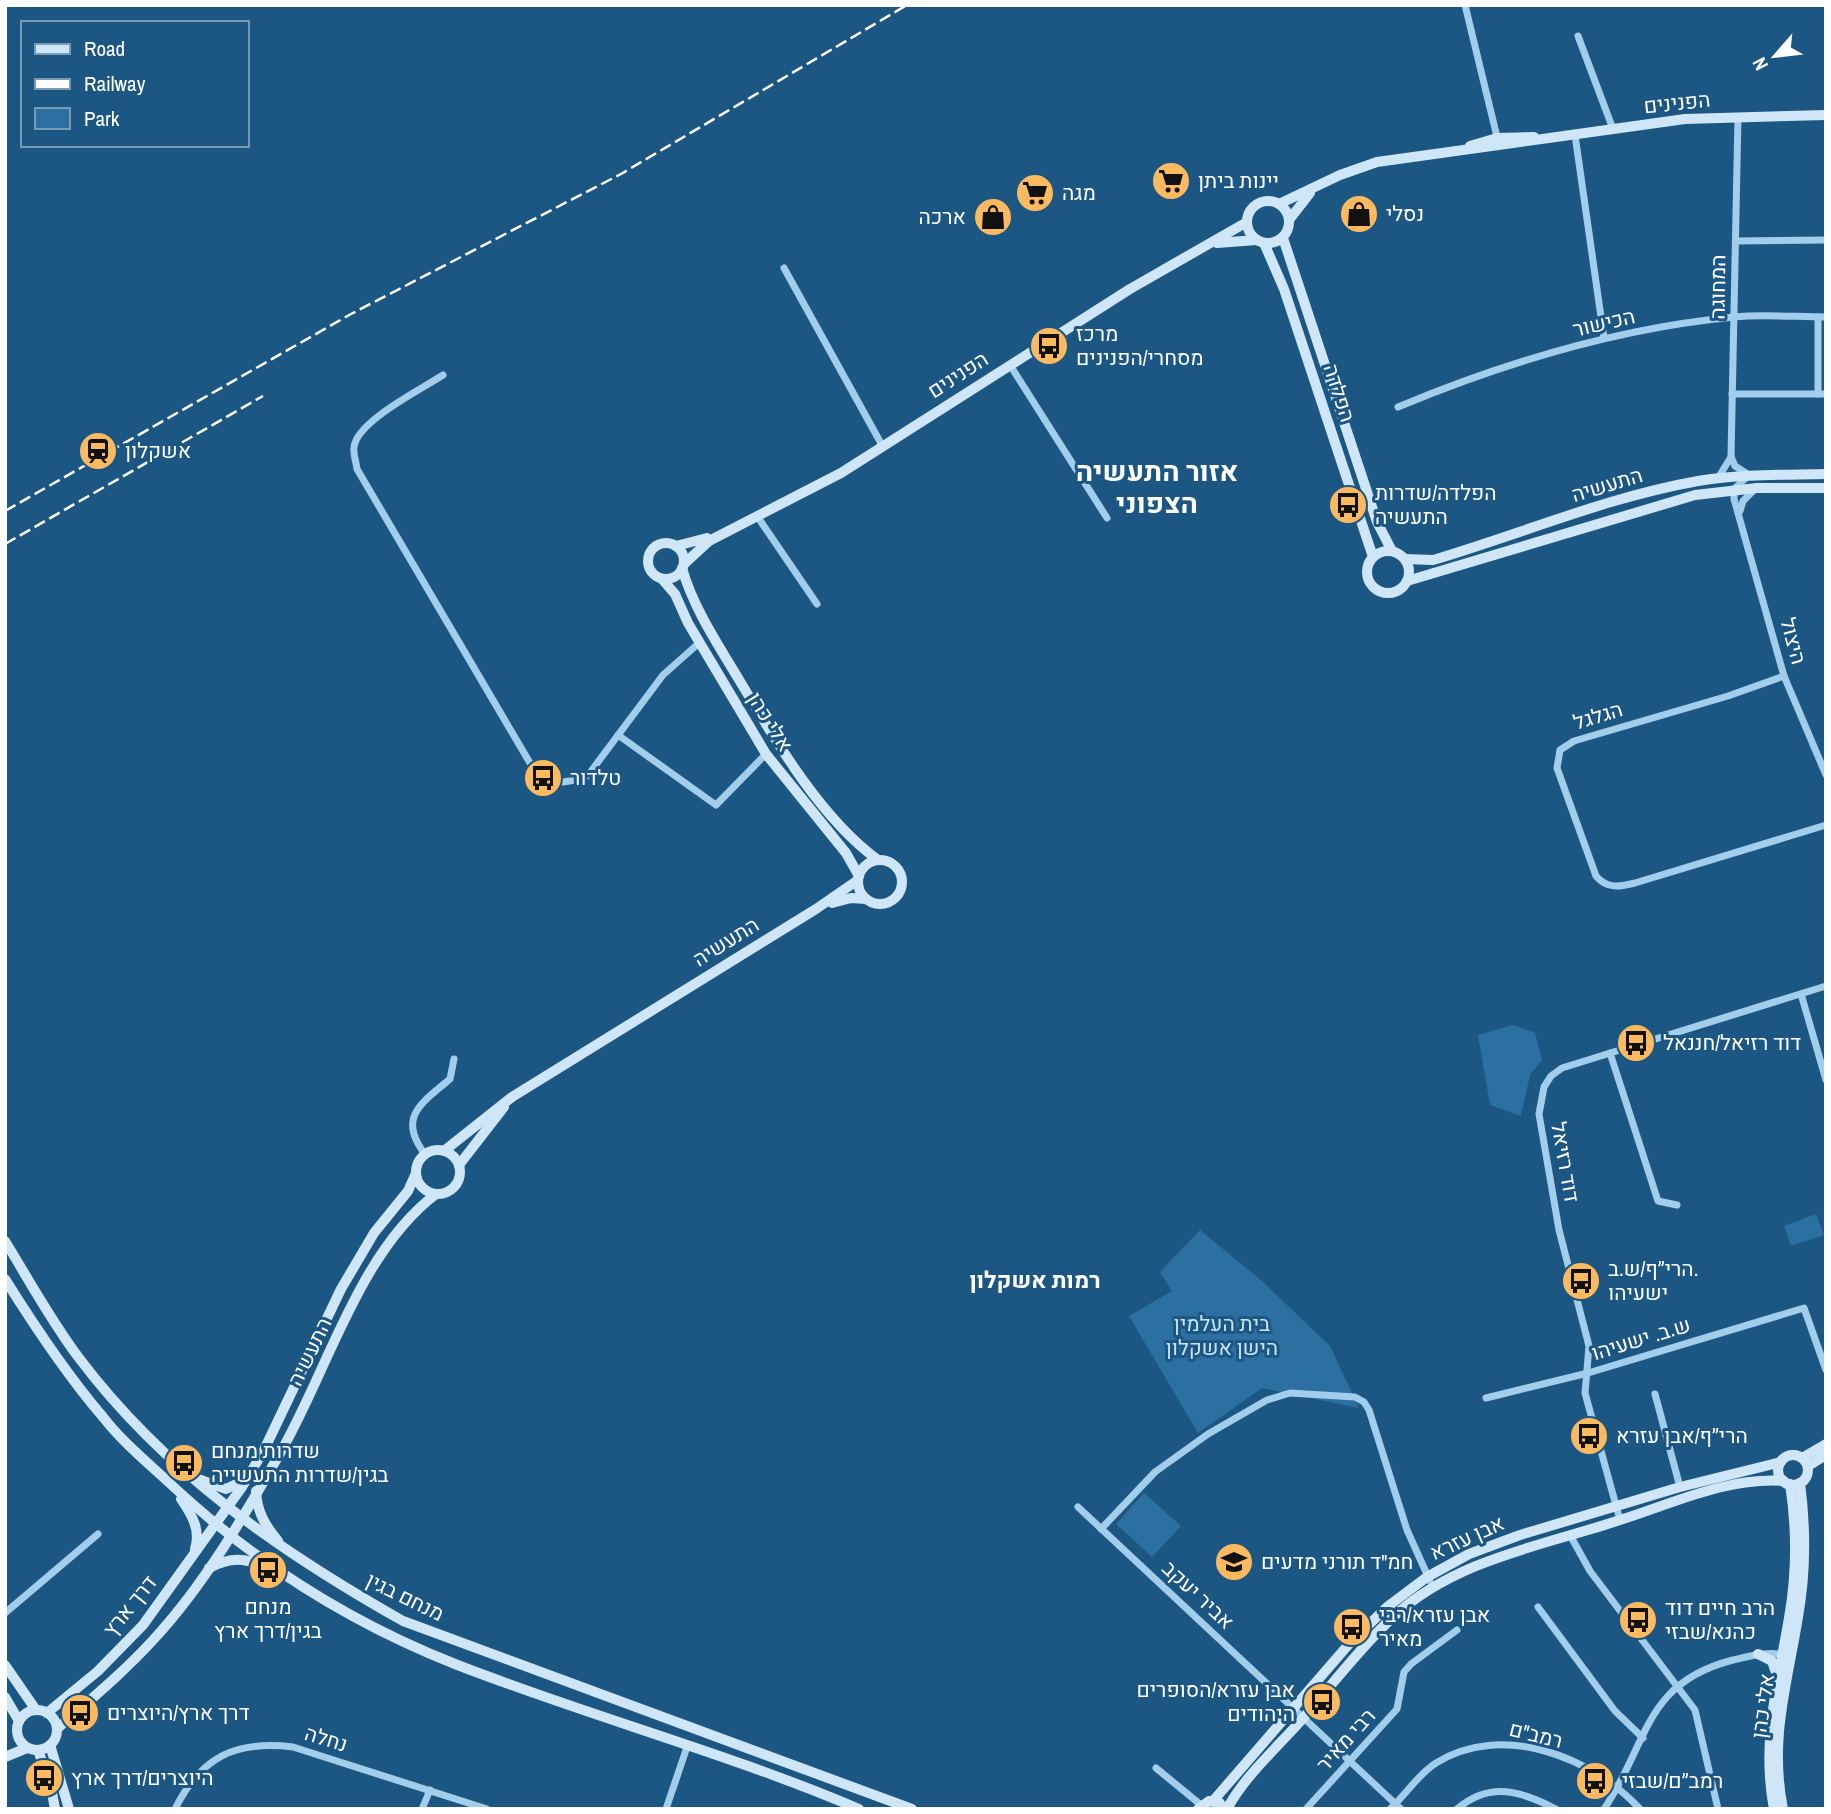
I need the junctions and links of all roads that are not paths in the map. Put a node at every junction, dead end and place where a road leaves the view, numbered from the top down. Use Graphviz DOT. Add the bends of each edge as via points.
graph roads {
  1 [pos="1465,5"];
  2 [pos="1578,36"];
  3 [pos="1826,115"];
  4 [pos="1738,117"];
  5 [pos="1613,129"];
  6 [pos="1575,135"];
  7 [pos="1498,143"];
  8 [pos="1315,188"];
  9 [pos="1279,204"];
  10 [pos="1289,220"];
  11 [pos="1247,222"];
  12 [pos="1283,238"];
  13 [pos="1826,240"];
  14 [pos="1260,241"];
  15 [pos="1736,241"];
  16 [pos="1214,243"];
  17 [pos="784,268"];
  18 [pos="1736,317"];
  19 [pos="1822,317"];
  20 [pos="1604,338"];
  21 [pos="1010,365"];
  22 [pos="443,375"];
  23 [pos="1732,394"];
  24 [pos="1822,394"];
  25 [pos="1398,407"];
  26 [pos="883,447"];
  27 [pos="1731,457"];
  28 [pos="1826,474"];
  29 [pos="1750,476"];
  30 [pos="1718,478"];
  31 [pos="1756,488"];
  32 [pos="1826,488"];
  33 [pos="1734,489"];
  34 [pos="1740,512"];
  35 [pos="757,516"];
  36 [pos="1107,518"];
  37 [pos="720,534"];
  38 [pos="676,546"];
  39 [pos="1392,551"];
  40 [pos="1373,557"];
  41 [pos="1405,559"];
  42 [pos="683,566"];
  43 [pos="662,579"];
  44 [pos="1407,581"];
  45 [pos="817,604"];
  46 [pos="699,643"];
  47 [pos="1784,676"];
  48 [pos="618,735"];
  49 [pos="766,754"];
  50 [pos="1826,775"];
  51 [pos="1826,825"];
  52 [pos="878,860"];
  53 [pos="859,878"];
  54 [pos="866,899"];
  55 [pos="816,909"];
  56 [pos="1826,986"];
  57 [pos="1801,993"];
  58 [pos="1609,1053"];
  59 [pos="454,1059"];
  60 [pos="1826,1080"];
  61 [pos="512,1097"];
  62 [pos="444,1151"];
  63 [pos="425,1154"];
  64 [pos="459,1166"];
  65 [pos="416,1173"];
  66 [pos="436,1194"];
  67 [pos="1677,1205"];
  68 [pos="5,1241"];
  69 [pos="5,1279"];
  70 [pos="1826,1370"];
  71 [pos="1588,1373"];
  72 [pos="1655,1394"];
  73 [pos="1486,1398"];
  74 [pos="1826,1444"];
  75 [pos="1826,1455"];
  76 [pos="1781,1462"];
  77 [pos="1805,1462"];
  78 [pos="179,1468"];
  79 [pos="247,1478"];
  80 [pos="1791,1483"];
  81 [pos="1680,1487"];
  82 [pos="174,1488"];
  83 [pos="257,1491"];
  84 [pos="1077,1507"];
  85 [pos="1616,1507"];
  86 [pos="227,1508"];
  87 [pos="239,1518"];
  88 [pos="1620,1520"];
  89 [pos="215,1523"];
  90 [pos="1101,1529"];
  91 [pos="98,1534"];
  92 [pos="229,1535"];
  93 [pos="1570,1535"];
  94 [pos="193,1555"];
  95 [pos="298,1559"];
  96 [pos="207,1570"];
  97 [pos="287,1578"];
  98 [pos="1430,1582"];
  99 [pos="1538,1607"];
  100 [pos="5,1613"];
  101 [pos="1457,1630"];
  102 [pos="1758,1654"];
  103 [pos="1786,1655"];
  104 [pos="5,1665"];
  105 [pos="1777,1676"];
  106 [pos="1676,1685"];
  107 [pos="5,1697"];
  108 [pos="1294,1708"];
  109 [pos="41,1712"];
  110 [pos="1304,1717"];
  111 [pos="18,1725"];
  112 [pos="57,1729"];
  113 [pos="5,1736"];
  114 [pos="1643,1738"];
  115 [pos="50,1745"];
  116 [pos="687,1747"];
  117 [pos="33,1749"];
  118 [pos="5,1757"];
  119 [pos="1350,1760"];
  120 [pos="1156,1768"];
  121 [pos="1619,1786"];
  122 [pos="430,1790"];
  123 [pos="1213,1801"];
  124 [pos="1199,1807"];
  125 [pos="1395,1807"];
  126 [pos="55,1809"];
  127 [pos="69,1809"];
  128 [pos="175,1809"];
  129 [pos="422,1809"];
  130 [pos="487,1809"];
  131 [pos="666,1809"];
  132 [pos="859,1809"];
  133 [pos="912,1809"];
  134 [pos="1226,1809"];
  135 [pos="1306,1809"];
  136 [pos="1457,1809"];
  137 [pos="1556,1809"];
  138 [pos="1604,1809"];
  139 [pos="1640,1809"];
  140 [pos="1718,1809"];
  141 [pos="1774,1809"];
  142 [pos="1783,1809"];
  1 -- 7 [label="street"];
  2 -- 5 [label="street"];
  3 -- 4 [label="street, הפנינים"];
  4 -- 5 [label="street, הפנינים"];
  4 -- 15 [label="street, המחוגה"];
  5 -- 6 [label="street, הפנינים"];
  6 -- 7 [label="street, הפנינים"];
  6 -- 20 [label="street"];
  7 -- 8 [label="street, הפנינים" via="1377,162"];
  8 -- 9 [label="street, הפנינים"];
  8 -- 10 [label="street, הפנינים"];
  9 -- 10 [label="street"];
  9 -- 11 [label="street" via="1260,203"];
  10 -- 12 [label="street"];
  11 -- 14 [label="street"];
  11 -- 16 [label="street, הפנינים"];
  12 -- 14 [label="street"];
  12 -- 39 [label="street, הפלדה" via="1377,522"];
  13 -- 15 [label="street"];
  14 -- 16 [label="street, הפנינים"];
  14 -- 40 [label="street, הפלדה" via="1284,289"];
  15 -- 18 [label="street, המחוגה"];
  16 -- 21 [label="street, הפנינים" via="1130,289"];
  17 -- 26 [label="street"];
  18 -- 19 [label="street, הכישור"];
  18 -- 20 [label="street, הכישור"];
  18 -- 23 [label="street, המחוגה"];
  19 -- 24 [label="street"];
  20 -- 25 [label="street, הכישור" via="1480,373"];
  21 -- 26 [label="street, הפנינים"];
  21 -- 36 [label="street"];
  22 -- 48 [label="street" via="359,434 354,447 357,469 486,694 537,770 563,782 583,779"];
  23 -- 24 [label="street"];
  23 -- 27 [label="street, המחוגה"];
  26 -- 35 [label="street, הפנינים"];
  27 -- 29 [label="street"];
  27 -- 30 [label="street"];
  28 -- 29 [label="street, התעשיה"];
  29 -- 30 [label="street, התעשיה"];
  29 -- 33 [label="street"];
  30 -- 41 [label="street, התעשיה" via="1636,495 1433,559"];
  31 -- 32 [label="street, התעשיה"];
  31 -- 33 [label="street, התעשיה"];
  31 -- 34 [label="street"];
  33 -- 34 [label="street, היצול"];
  33 -- 44 [label="street, התעשיה" via="1639,510"];
  34 -- 47 [label="street, היצול"];
  35 -- 37 [label="street, הפנינים"];
  35 -- 45 [label="street"];
  37 -- 38 [label="street, הפנינים"];
  37 -- 42 [label="street, הפנינים"];
  38 -- 42 [label="street" via="683,555"];
  38 -- 43 [label="street" via="662,543 650,551 648,566"];
  39 -- 40 [label="street"];
  39 -- 41 [label="street"];
  40 -- 44 [label="street" via="1367,574 1377,589 1394,592"];
  41 -- 44 [label="street"];
  42 -- 43 [label="street" via="674,577"];
  42 -- 52 [label="street, אלי כהן" via="716,640 780,749 822,803"];
  43 -- 46 [label="street, אלי כהן" via="675,594"];
  46 -- 48 [label="street" via="663,675"];
  46 -- 49 [label="street, אלי כהן"];
  47 -- 50 [label="street, היצול"];
  47 -- 51 [label="street, הגלגל" via="1574,741 1560,750 1558,768 1592,867 1603,884 1612,887"];
  48 -- 49 [label="street" via="716,805"];
  49 -- 53 [label="street, אלי כהן" via="846,853"];
  52 -- 53 [label="street" via="866,865"];
  52 -- 54 [label="street" via="897,869 901,889 889,902"];
  53 -- 54 [label="street"];
  53 -- 55 [label="street, התעשיה"];
  54 -- 55 [label="street, התעשיה" via="851,898"];
  55 -- 61 [label="street, התעשיה"];
  56 -- 57 [label="street, דוד רזיאל"];
  57 -- 58 [label="street, דוד רזיאל"];
  57 -- 60 [label="street"];
  58 -- 67 [label="street" via="1658,1201"];
  58 -- 71 [label="street, דוד רזיאל" via="1551,1076 1539,1114 1559,1230 1589,1346"];
  59 -- 63 [label="street" via="450,1079 418,1106 412,1120 417,1145"];
  61 -- 62 [label="street, התעשיה"];
  61 -- 64 [label="street, התעשיה"];
  62 -- 63 [label="street"];
  62 -- 64 [label="street"];
  63 -- 65 [label="street"];
  64 -- 66 [label="street" via="455,1186"];
  65 -- 66 [label="street" via="424,1189"];
  65 -- 79 [label="street, התעשיה" via="341,1289"];
  66 -- 83 [label="street, התעשיה" via="416,1209 379,1259"];
  68 -- 78 [label="street, מנחם בגין" via="80,1358"];
  69 -- 82 [label="street, מנחם בגין" via="104,1420"];
  70 -- 71 [label="street, ש.ב. ישעיהו" via="1804,1308"];
  71 -- 73 [label="street, ש.ב. ישעיהו"];
  71 -- 85 [label="street" via="1585,1393"];
  72 -- 81 [label="street"];
  74 -- 77 [label="street"];
  75 -- 77 [label="street"];
  76 -- 77 [label="street" via="1791,1455"];
  76 -- 80 [label="street" via="1779,1472"];
  76 -- 81 [label="street, אבן עזרא"];
  77 -- 80 [label="street" via="1808,1474"];
  78 -- 79 [label="street" via="226,1489"];
  78 -- 86 [label="street, מנחם בגין"];
  79 -- 86 [label="street, התעשיה"];
  80 -- 88 [label="street, אבן עזרא" via="1738,1483"];
  80 -- 103 [label="street, אלי כהן" via="1796,1548"];
  81 -- 85 [label="street, אבן עזרא"];
  82 -- 89 [label="street, מנחם בגין"];
  82 -- 94 [label="street" via="195,1523 198,1534"];
  83 -- 87 [label="street, התעשיה"];
  83 -- 95 [label="street" via="262,1519"];
  84 -- 90 [label="street, אביר יעקב"];
  85 -- 88 [label="street"];
  85 -- 98 [label="street, אבן עזרא" via="1469,1554"];
  86 -- 87 [label="street, מנחם בגין"];
  86 -- 89 [label="street, דרך ארץ"];
  87 -- 92 [label="street, התעשיה"];
  87 -- 95 [label="street, מנחם בגין"];
  88 -- 93 [label="street, אבן עזרא"];
  89 -- 92 [label="street, מנחם בגין"];
  89 -- 94 [label="street, דרך ארץ"];
  90 -- 98 [label="street" via="1155,1472 1252,1407 1290,1393 1355,1397 1364,1402 1375,1427 1407,1530"];
  90 -- 108 [label="street, אביר יעקב"];
  91 -- 100 [label="street"];
  92 -- 96 [label="street, דרך ארץ"];
  92 -- 97 [label="street, מנחם בגין"];
  93 -- 98 [label="street, אבן עזרא"];
  93 -- 106 [label="street" via="1590,1571"];
  94 -- 109 [label="street, דרך ארץ" via="144,1625 98,1671"];
  95 -- 133 [label="street, מנחם בגין" via="403,1621"];
  96 -- 97 [label="street" via="231,1559 243,1559"];
  96 -- 112 [label="street, דרך ארץ" via="126,1669"];
  97 -- 116 [label="street, מנחם בגין" via="334,1608 454,1664"];
  98 -- 108 [label="street, אבן עזרא" via="1368,1625"];
  98 -- 110 [label="street, אבן עזרא" via="1385,1625"];
  99 -- 114 [label="street" via="1615,1711"];
  101 -- 119 [label="street, רבי מאיר" via="1404,1672 1397,1709"];
  102 -- 103 [label="street"];
  102 -- 105 [label="street" via="1772,1661"];
  102 -- 106 [label="street" via="1711,1667"];
  103 -- 105 [label="street, אלי כהן"];
  103 -- 142 [label="street, אלי כהן" via="1776,1737"];
  104 -- 109 [label="street"];
  105 -- 141 [label="street, אלי כהן" via="1768,1735"];
  106 -- 114 [label="street" via="1656,1708"];
  106 -- 140 [label="street" via="1695,1710"];
  107 -- 111 [label="street"];
  108 -- 110 [label="street, אביר יעקב"];
  108 -- 123 [label="street, אבן עזרא"];
  109 -- 111 [label="street" via="26,1713"];
  109 -- 112 [label="street"];
  110 -- 119 [label="street, אביר יעקב"];
  110 -- 134 [label="street, אבן עזרא"];
  111 -- 113 [label="street"];
  111 -- 117 [label="street" via="18,1738"];
  112 -- 115 [label="street"];
  114 -- 121 [label="street"];
  115 -- 117 [label="street"];
  115 -- 127 [label="street"];
  116 -- 131 [label="street"];
  116 -- 132 [label="street, מנחם בגין"];
  117 -- 118 [label="street"];
  117 -- 126 [label="street" via="49,1780"];
  119 -- 125 [label="street, אביר יעקב"];
  119 -- 135 [label="street, רבי מאיר"];
  120 -- 124 [label="street"];
  121 -- 125 [label="street, רמב\"ם" via="1554,1754 1523,1745 1486,1743 1466,1747 1433,1764"];
  121 -- 138 [label="street"];
  121 -- 139 [label="street, רמב\"ם"];
  122 -- 128 [label="street, נחלה" via="293,1747 254,1746 213,1760 191,1781"];
  122 -- 129 [label="street"];
  122 -- 130 [label="street, נחלה"];
  123 -- 124 [label="street"];
  123 -- 134 [label="street"];
  136 -- 137 [label="street" via="1489,1790 1515,1791"];
}
